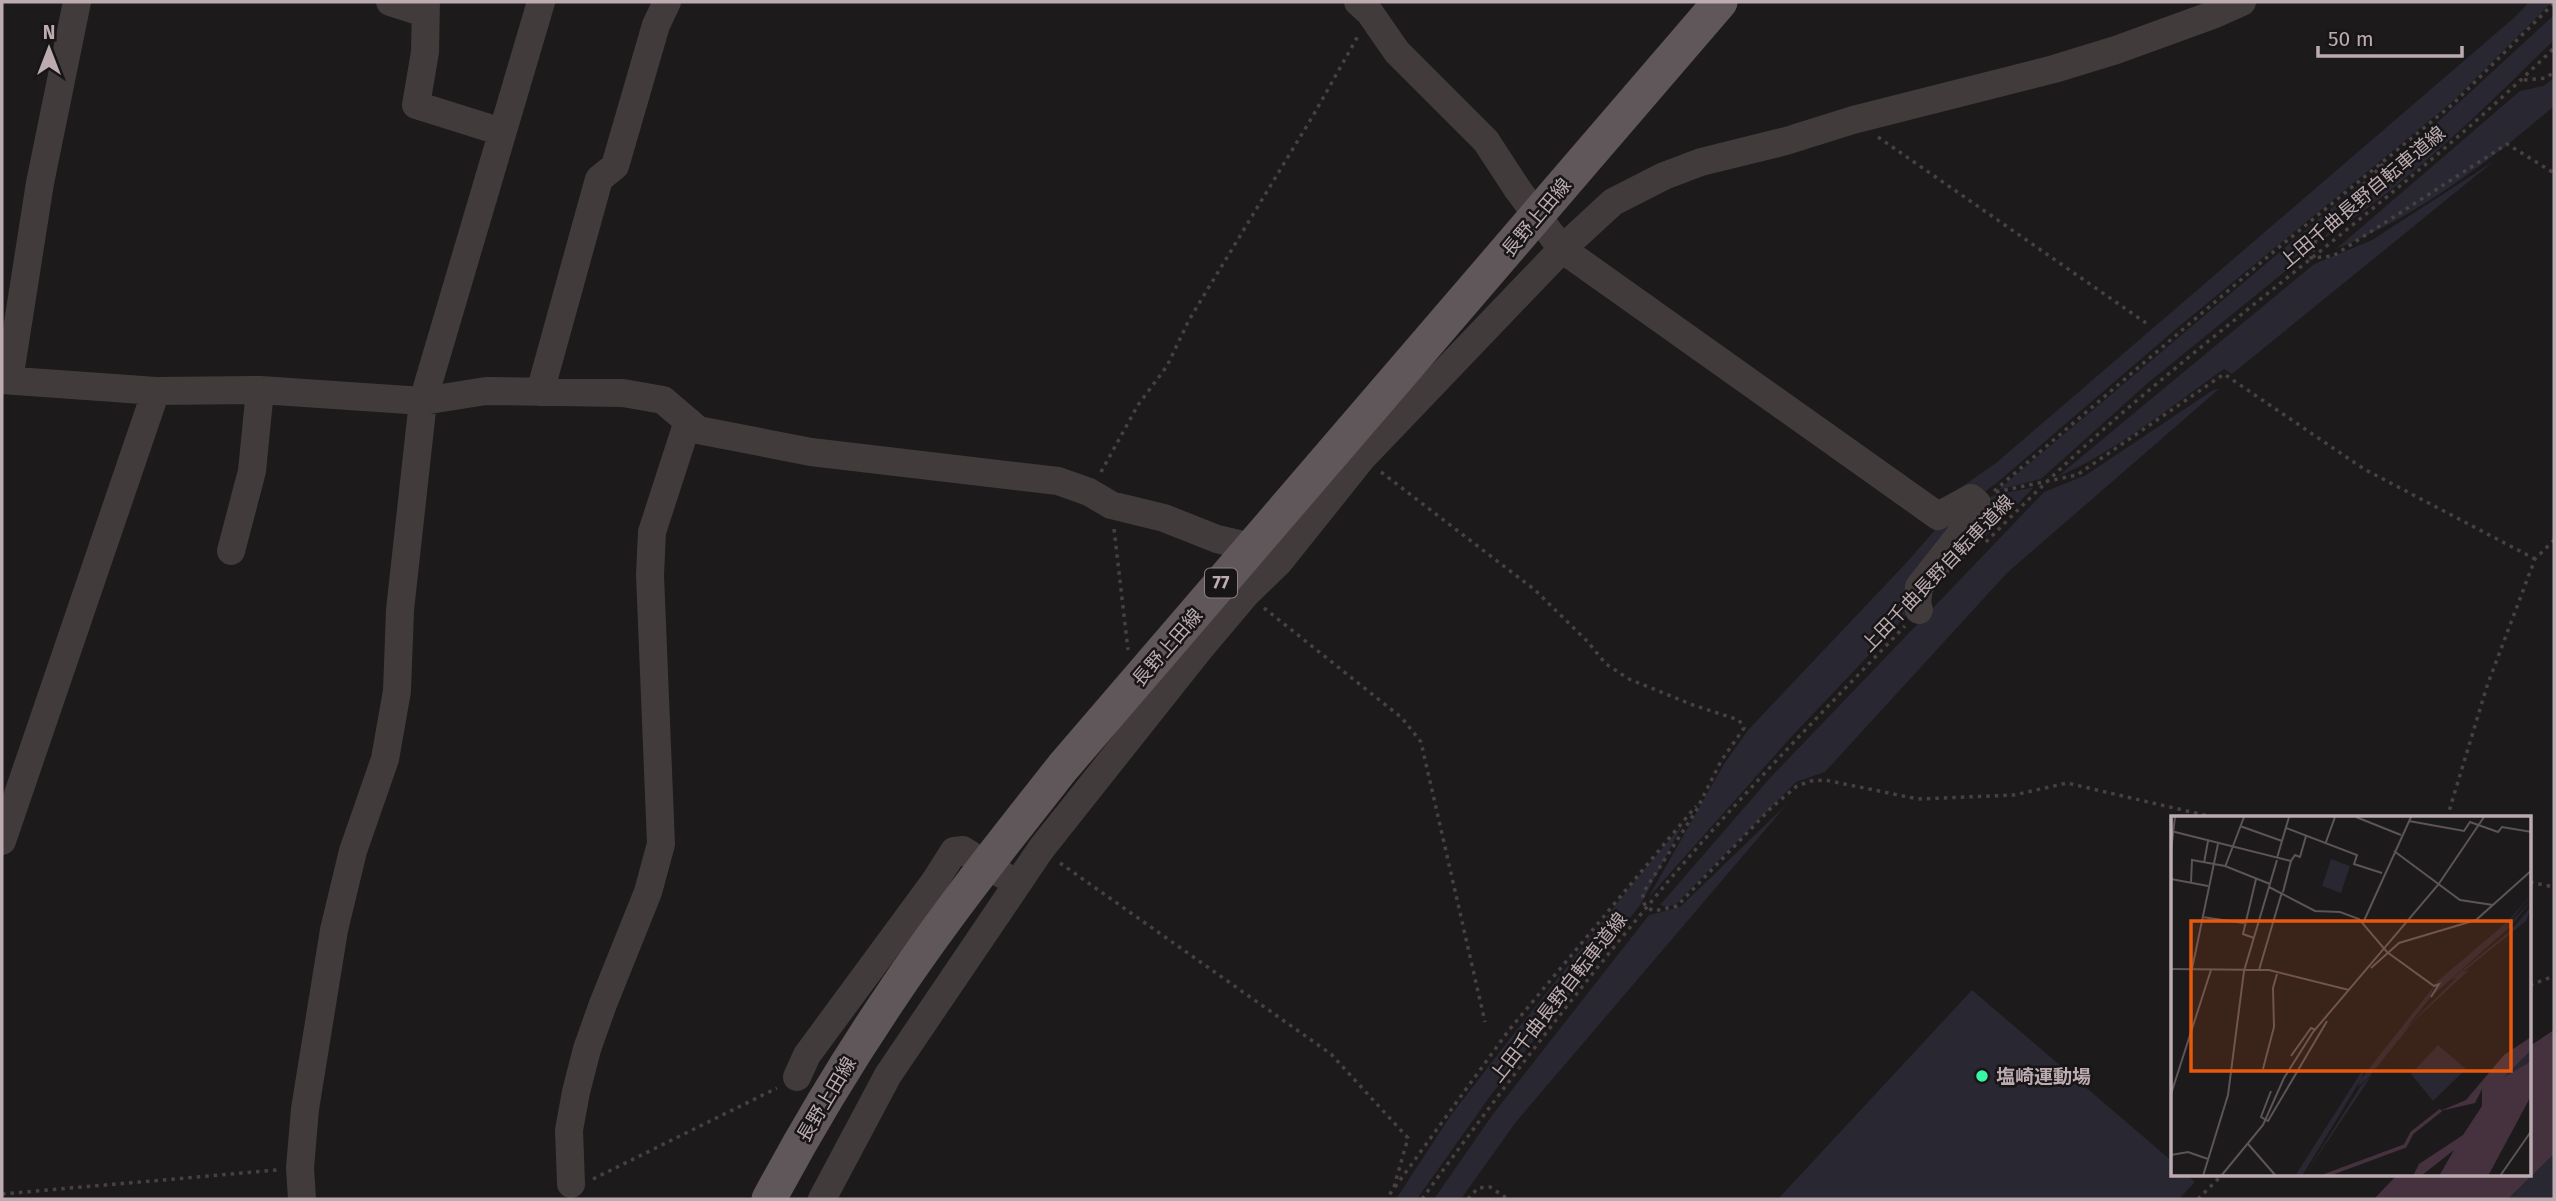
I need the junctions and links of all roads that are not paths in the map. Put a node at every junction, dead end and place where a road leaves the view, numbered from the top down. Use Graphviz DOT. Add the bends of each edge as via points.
graph roads {
  1 [pos="77,2"];
  2 [pos="390,2"];
  3 [pos="541,2"];
  4 [pos="667,2"];
  5 [pos="1720,2"];
  6 [pos="2242,2"];
  7 [pos="1368,6"];
  8 [pos="425,8"];
  9 [pos="502,132"];
  10 [pos="1537,216"];
  11 [pos="1562,249"];
  12 [pos="5,380"];
  13 [pos="260,390"];
  14 [pos="156,391"];
  15 [pos="540,392"];
  16 [pos="423,401"];
  17 [pos="688,421"];
  18 [pos="231,551"];
  19 [pos="1265,555"];
  20 [pos="1919,610"];
  21 [pos="1137,697"];
  22 [pos="2,841"];
  23 [pos="986,864"];
  24 [pos="1017,884"];
  25 [pos="797,1077"];
  26 [pos="571,1184"];
  27 [pos="302,1199"];
  28 [pos="769,1199"];
  29 [pos="822,1199"];
  1 -- 12 [label="street"];
  2 -- 8 [label="street"];
  3 -- 9 [label="street"];
  4 -- 15 [label="street" via="656,25 615,166 599,179"];
  5 -- 10 [label="main road, 長野上田線 / 77"];
  6 -- 11 [label="street" via="2054,69 1853,120 1664,176 1613,202"];
  7 -- 10 [label="street" via="1397,52 1486,141"];
  8 -- 9 [label="street" via="425,52 416,105"];
  9 -- 16 [label="street"];
  10 -- 11 [label="street"];
  10 -- 19 [label="main road, 長野上田線 / 77"];
  11 -- 19 [label="street"];
  11 -- 20 [label="street" via="1938,516 1971,498 1977,503 1977,513 1919,587"];
  12 -- 14 [label="street"];
  13 -- 14 [label="street"];
  13 -- 16 [label="street"];
  13 -- 18 [label="street" via="252,471"];
  14 -- 22 [label="street"];
  15 -- 16 [label="street" via="486,391"];
  15 -- 17 [label="street" via="623,393 663,400"];
  16 -- 27 [label="street" via="400,610 397,691 385,759 353,851 334,930 305,1109"];
  17 -- 19 [label="street" via="698,430 811,452 1058,481"];
  17 -- 26 [label="street" via="652,532 661,844 648,892 603,1004 578,1082 569,1130"];
  19 -- 21 [label="main road, 長野上田線 / 77"];
  19 -- 21 [label="street" via="1246,594 1198,651"];
  21 -- 23 [label="main road, 長野上田線 / 77" via="1063,768"];
  21 -- 24 [label="street"];
  23 -- 24 [label="street"];
  23 -- 25 [label="street" via="963,850 954,851 807,1055"];
  23 -- 28 [label="main road, 長野上田線 / 77" via="891,996"];
  24 -- 29 [label="street" via="888,1075"];
}
